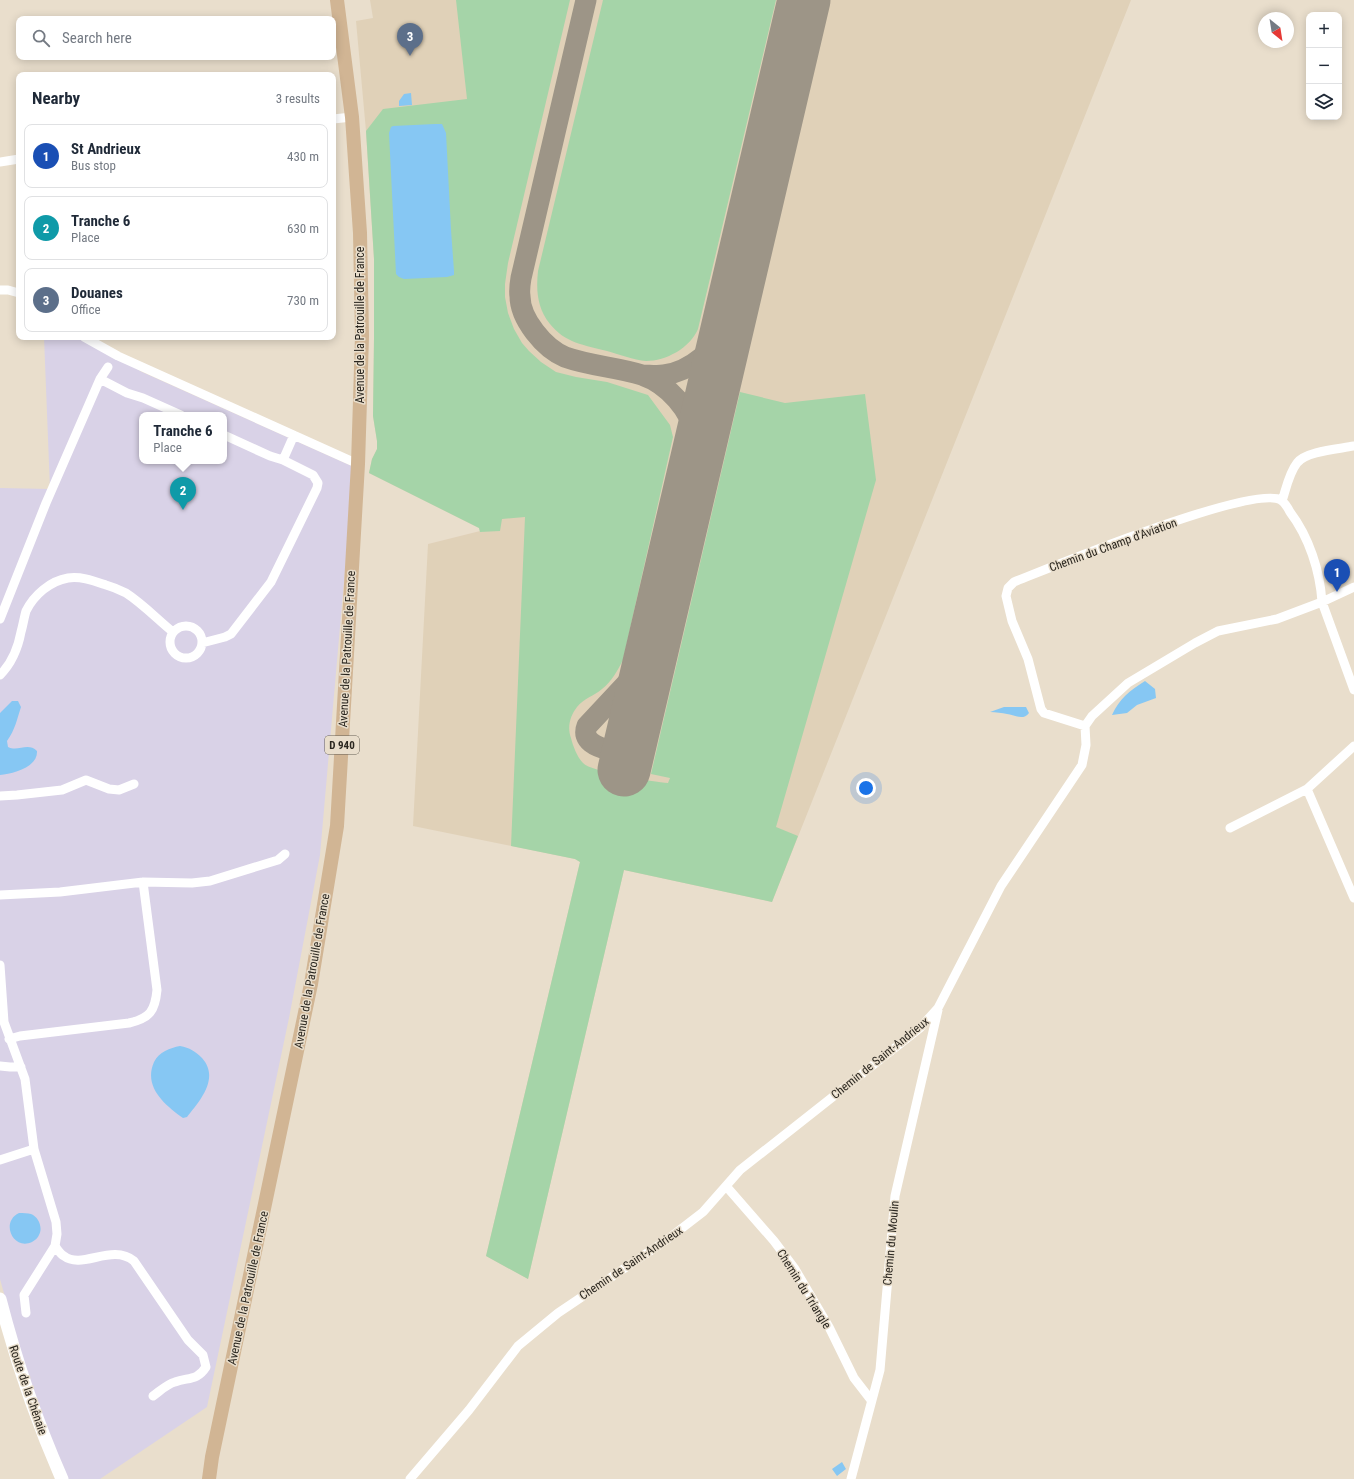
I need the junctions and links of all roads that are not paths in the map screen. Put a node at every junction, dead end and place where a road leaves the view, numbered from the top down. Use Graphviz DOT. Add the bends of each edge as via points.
graph roads {
  1 [pos="337,0"];
  2 [pos="352,117"];
  3 [pos="336,119"];
  4 [pos="16,159"];
  5 [pos="0,162"];
  6 [pos="0,290"];
  7 [pos="16,293"];
  8 [pos="89,340"];
  9 [pos="108,367"];
  10 [pos="100,379"];
  11 [pos="174,412"];
  12 [pos="294,435"];
  13 [pos="227,436"];
  14 [pos="1354,446"];
  15 [pos="283,460"];
  16 [pos="358,464"];
  17 [pos="1282,501"];
  18 [pos="1354,587"];
  19 [pos="1322,602"];
  20 [pos="0,619"];
  21 [pos="173,632"];
  22 [pos="202,643"];
  23 [pos="0,675"];
  24 [pos="1354,690"];
  25 [pos="1085,726"];
  26 [pos="1354,746"];
  27 [pos="134,784"];
  28 [pos="1307,789"];
  29 [pos="0,796"];
  30 [pos="1230,828"];
  31 [pos="285,854"];
  32 [pos="143,882"];
  33 [pos="0,895"];
  34 [pos="1354,898"];
  35 [pos="0,965"];
  36 [pos="938,1008"];
  37 [pos="9,1039"];
  38 [pos="0,1066"];
  39 [pos="21,1067"];
  40 [pos="34,1149"];
  41 [pos="0,1160"];
  42 [pos="726,1186"];
  43 [pos="55,1246"];
  44 [pos="0,1299"];
  45 [pos="26,1313"];
  46 [pos="153,1396"];
  47 [pos="871,1400"];
  48 [pos="62,1479"];
  49 [pos="209,1479"];
  50 [pos="410,1479"];
  51 [pos="851,1479"];
  1 -- 2 [label="main road, Avenue de la Patrouille de France / D 940"];
  2 -- 3 [label="street"];
  2 -- 16 [label="main road, Avenue de la Patrouille de France / D 940" via="360,233 362,328"];
  4 -- 5 [label="street"];
  6 -- 7 [label="street"];
  8 -- 12 [label="street" via="118,356"];
  9 -- 10 [label="street"];
  10 -- 11 [label="street" via="127,394"];
  10 -- 20 [label="street" via="46,503"];
  12 -- 15 [label="street"];
  12 -- 16 [label="street"];
  13 -- 15 [label="street"];
  14 -- 17 [label="street" via="1306,456 1298,461"];
  15 -- 22 [label="street" via="313,475 318,483 317,488 272,582 231,634"];
  16 -- 49 [label="main road, Avenue de la Patrouille de France / D 940" via="337,826 312,984"];
  17 -- 19 [label="street" via="1299,523 1311,552 1321,587"];
  17 -- 25 [label="street, Chemin du Champ d'Aviation" via="1261,498 1212,510 1134,535 1014,582 1008,588 1006,596 1012,621 1028,659 1041,709 1044,713"];
  18 -- 19 [label="street"];
  19 -- 24 [label="street"];
  19 -- 25 [label="street" via="1278,619 1218,631 1195,643 1128,683 1092,716"];
  21 -- 22 [label="street" via="180,627 192,627 198,631"];
  21 -- 22 [label="street" via="171,649 183,658 196,655"];
  21 -- 23 [label="street" via="126,593 82,578 68,578 47,587 31,603 24,617 15,652 8,667"];
  25 -- 36 [label="street, Chemin de Saint-Andrieux" via="1086,745 1082,765 1001,886"];
  26 -- 28 [label="street"];
  27 -- 29 [label="street" via="119,790 86,780 62,790"];
  28 -- 30 [label="street"];
  28 -- 34 [label="street"];
  31 -- 32 [label="street" via="278,860 210,881"];
  32 -- 33 [label="street" via="60,892"];
  32 -- 37 [label="street" via="157,990 153,1009 148,1016 129,1023"];
  35 -- 37 [label="street" via="4,1022"];
  36 -- 42 [label="street, Chemin de Saint-Andrieux" via="920,1028 740,1170"];
  36 -- 47 [label="street, Chemin du Moulin" via="895,1196 880,1370"];
  37 -- 39 [label="street"];
  38 -- 39 [label="street"];
  39 -- 40 [label="street" via="30,1109"];
  40 -- 41 [label="street"];
  40 -- 43 [label="street" via="56,1222"];
  42 -- 47 [label="street, Chemin du Triangle" via="795,1269 854,1378"];
  42 -- 50 [label="street, Chemin de Saint-Andrieux" via="703,1212 668,1239 558,1313 518,1346 469,1410"];
  43 -- 45 [label="street" via="24,1295"];
  43 -- 46 [label="street" via="63,1256 77,1260 103,1255 128,1256 188,1340 204,1355 206,1367 196,1377 174,1382"];
  44 -- 48 [label="street, Route de la Chênaie" via="23,1380"];
  47 -- 51 [label="street, Chemin du Moulin"];
}
